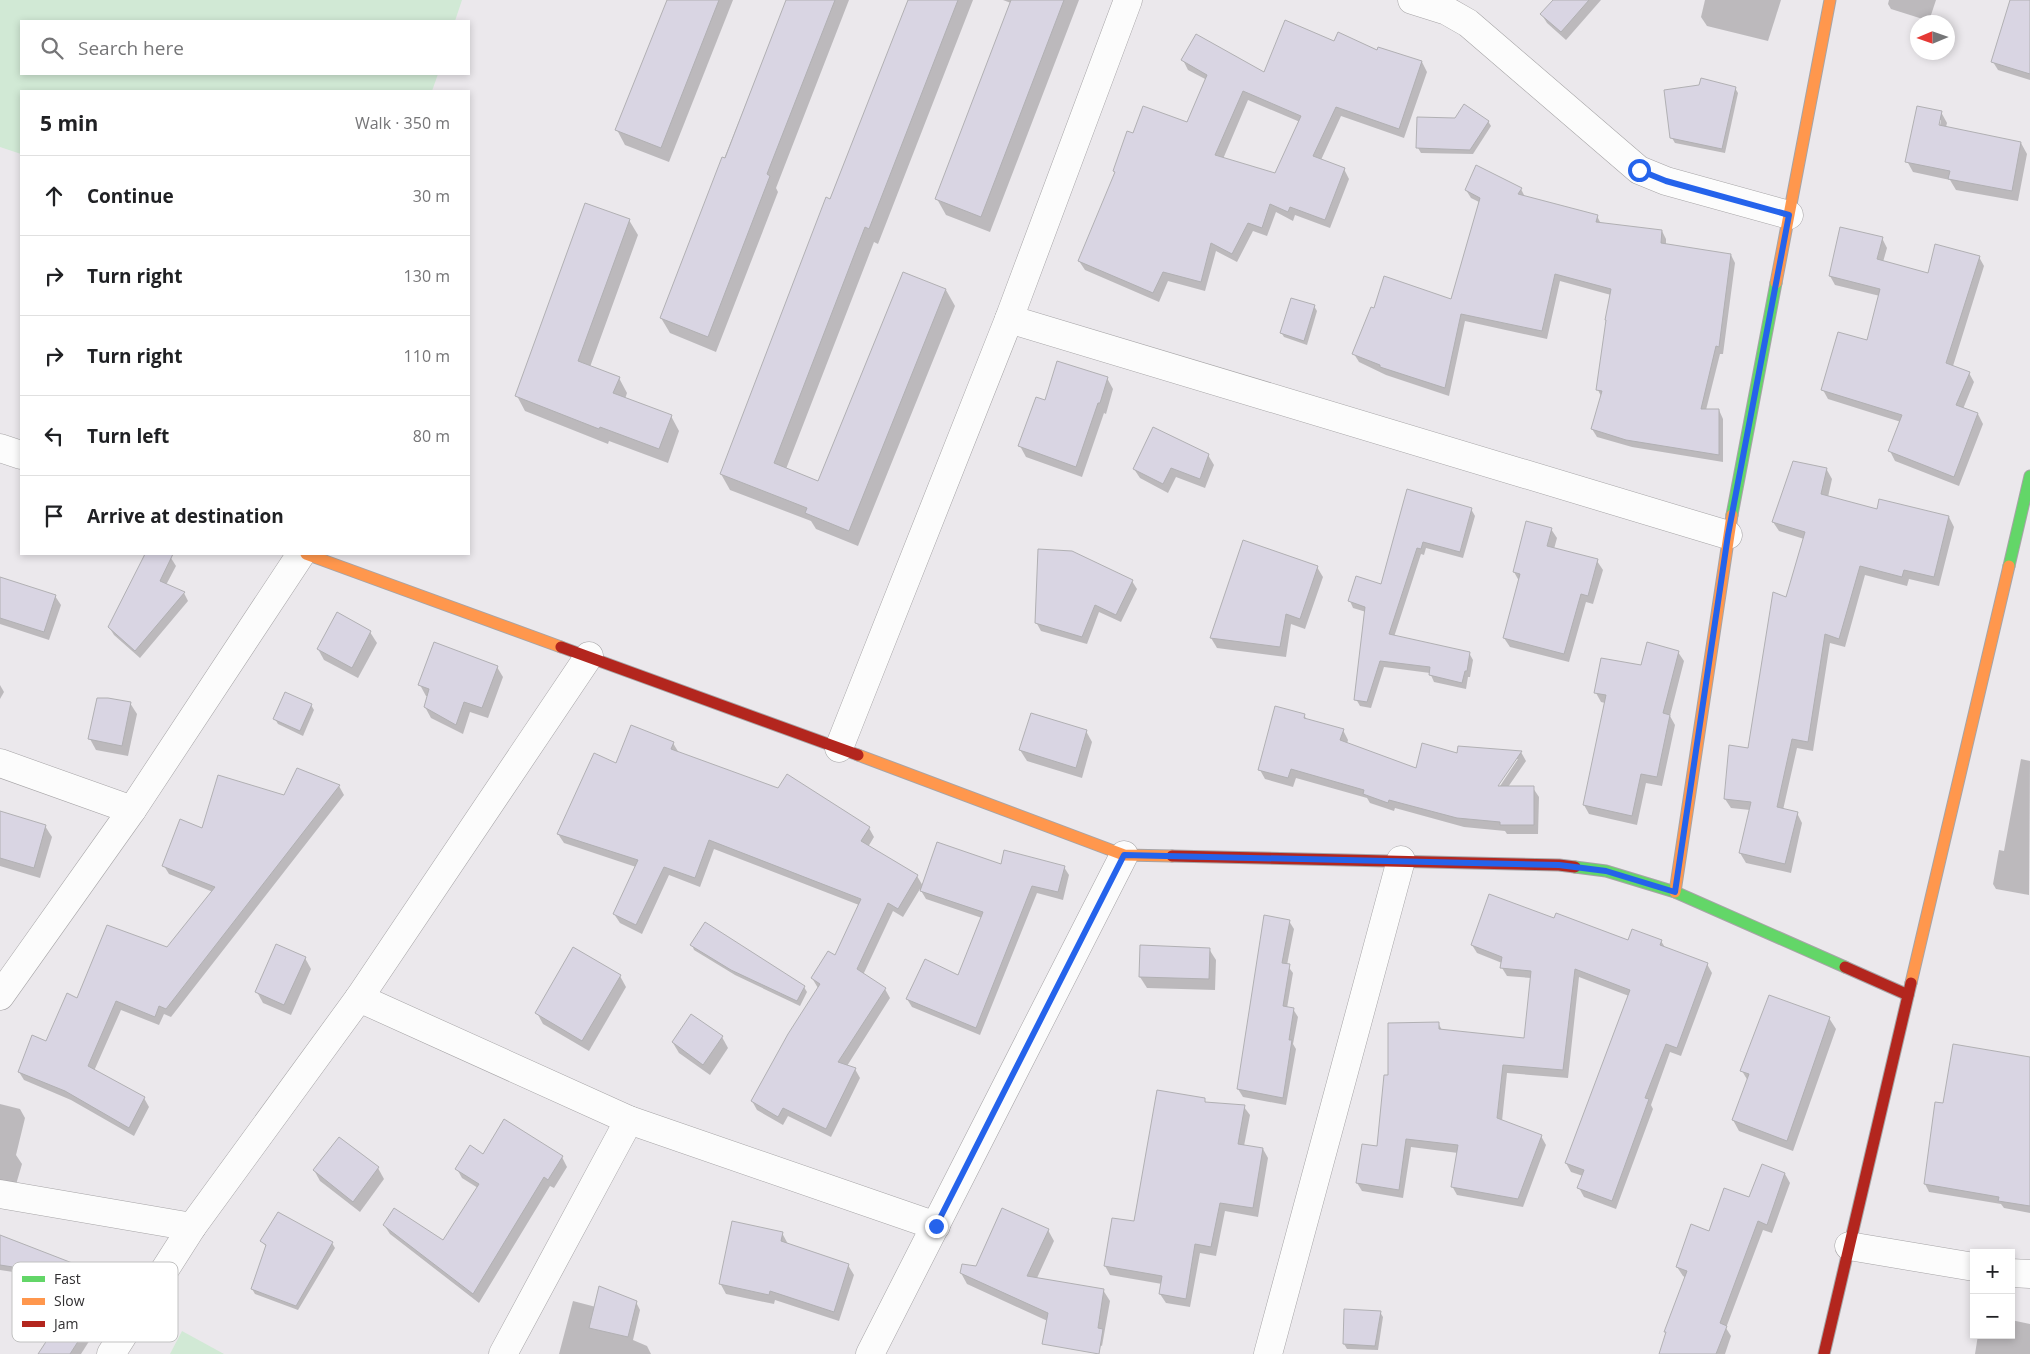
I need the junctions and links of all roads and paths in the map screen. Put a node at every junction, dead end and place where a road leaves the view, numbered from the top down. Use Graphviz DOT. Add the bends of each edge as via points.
graph roads {
  1 [pos="1128,0"];
  2 [pos="1412,0"];
  3 [pos="1830,0"];
  4 [pos="1789,215"];
  5 [pos="1010,319"];
  6 [pos="0,448"];
  7 [pos="20,455"];
  8 [pos="2030,476"];
  9 [pos="1728,535"];
  10 [pos="301,555"];
  11 [pos="309,555"];
  12 [pos="589,656"];
  13 [pos="840,748"];
  14 [pos="0,763"];
  15 [pos="132,810"];
  16 [pos="1124,855"];
  17 [pos="1401,860"];
  18 [pos="1675,892"];
  19 [pos="1908,995"];
  20 [pos="0,996"];
  21 [pos="359,998"];
  22 [pos="629,1120"];
  23 [pos="0,1194"];
  24 [pos="936,1226"];
  25 [pos="192,1227"];
  26 [pos="1849,1246"];
  27 [pos="170,1262"];
  28 [pos="1970,1266"];
  29 [pos="2015,1273"];
  30 [pos="2030,1274"];
  31 [pos="119,1342"];
  32 [pos="111,1354"];
  33 [pos="503,1354"];
  34 [pos="870,1354"];
  35 [pos="1268,1354"];
  36 [pos="1824,1354"];
  1 -- 5 [label="street"];
  2 -- 4 [label="street" via="1447,11 1468,23 1639,170 1666,181"];
  3 -- 4 [label="street"];
  4 -- 9 [label="street"];
  5 -- 9 [label="street"];
  5 -- 13 [label="street"];
  6 -- 7 [label="street"];
  8 -- 19 [label="street"];
  9 -- 18 [label="street"];
  10 -- 15 [label="street"];
  11 -- 12 [label="street"];
  12 -- 13 [label="street"];
  12 -- 21 [label="street"];
  13 -- 16 [label="street"];
  14 -- 15 [label="street"];
  15 -- 20 [label="street"];
  16 -- 17 [label="street"];
  16 -- 24 [label="street"];
  17 -- 18 [label="street" via="1567,866 1606,871"];
  17 -- 35 [label="street"];
  18 -- 19 [label="street"];
  19 -- 26 [label="street"];
  21 -- 22 [label="street"];
  21 -- 25 [label="street"];
  22 -- 24 [label="street"];
  22 -- 33 [label="street"];
  23 -- 25 [label="street"];
  24 -- 34 [label="street"];
  25 -- 27 [label="street"];
  26 -- 28 [label="street"];
  26 -- 36 [label="street"];
  29 -- 30 [label="street"];
  31 -- 32 [label="street"];
}
